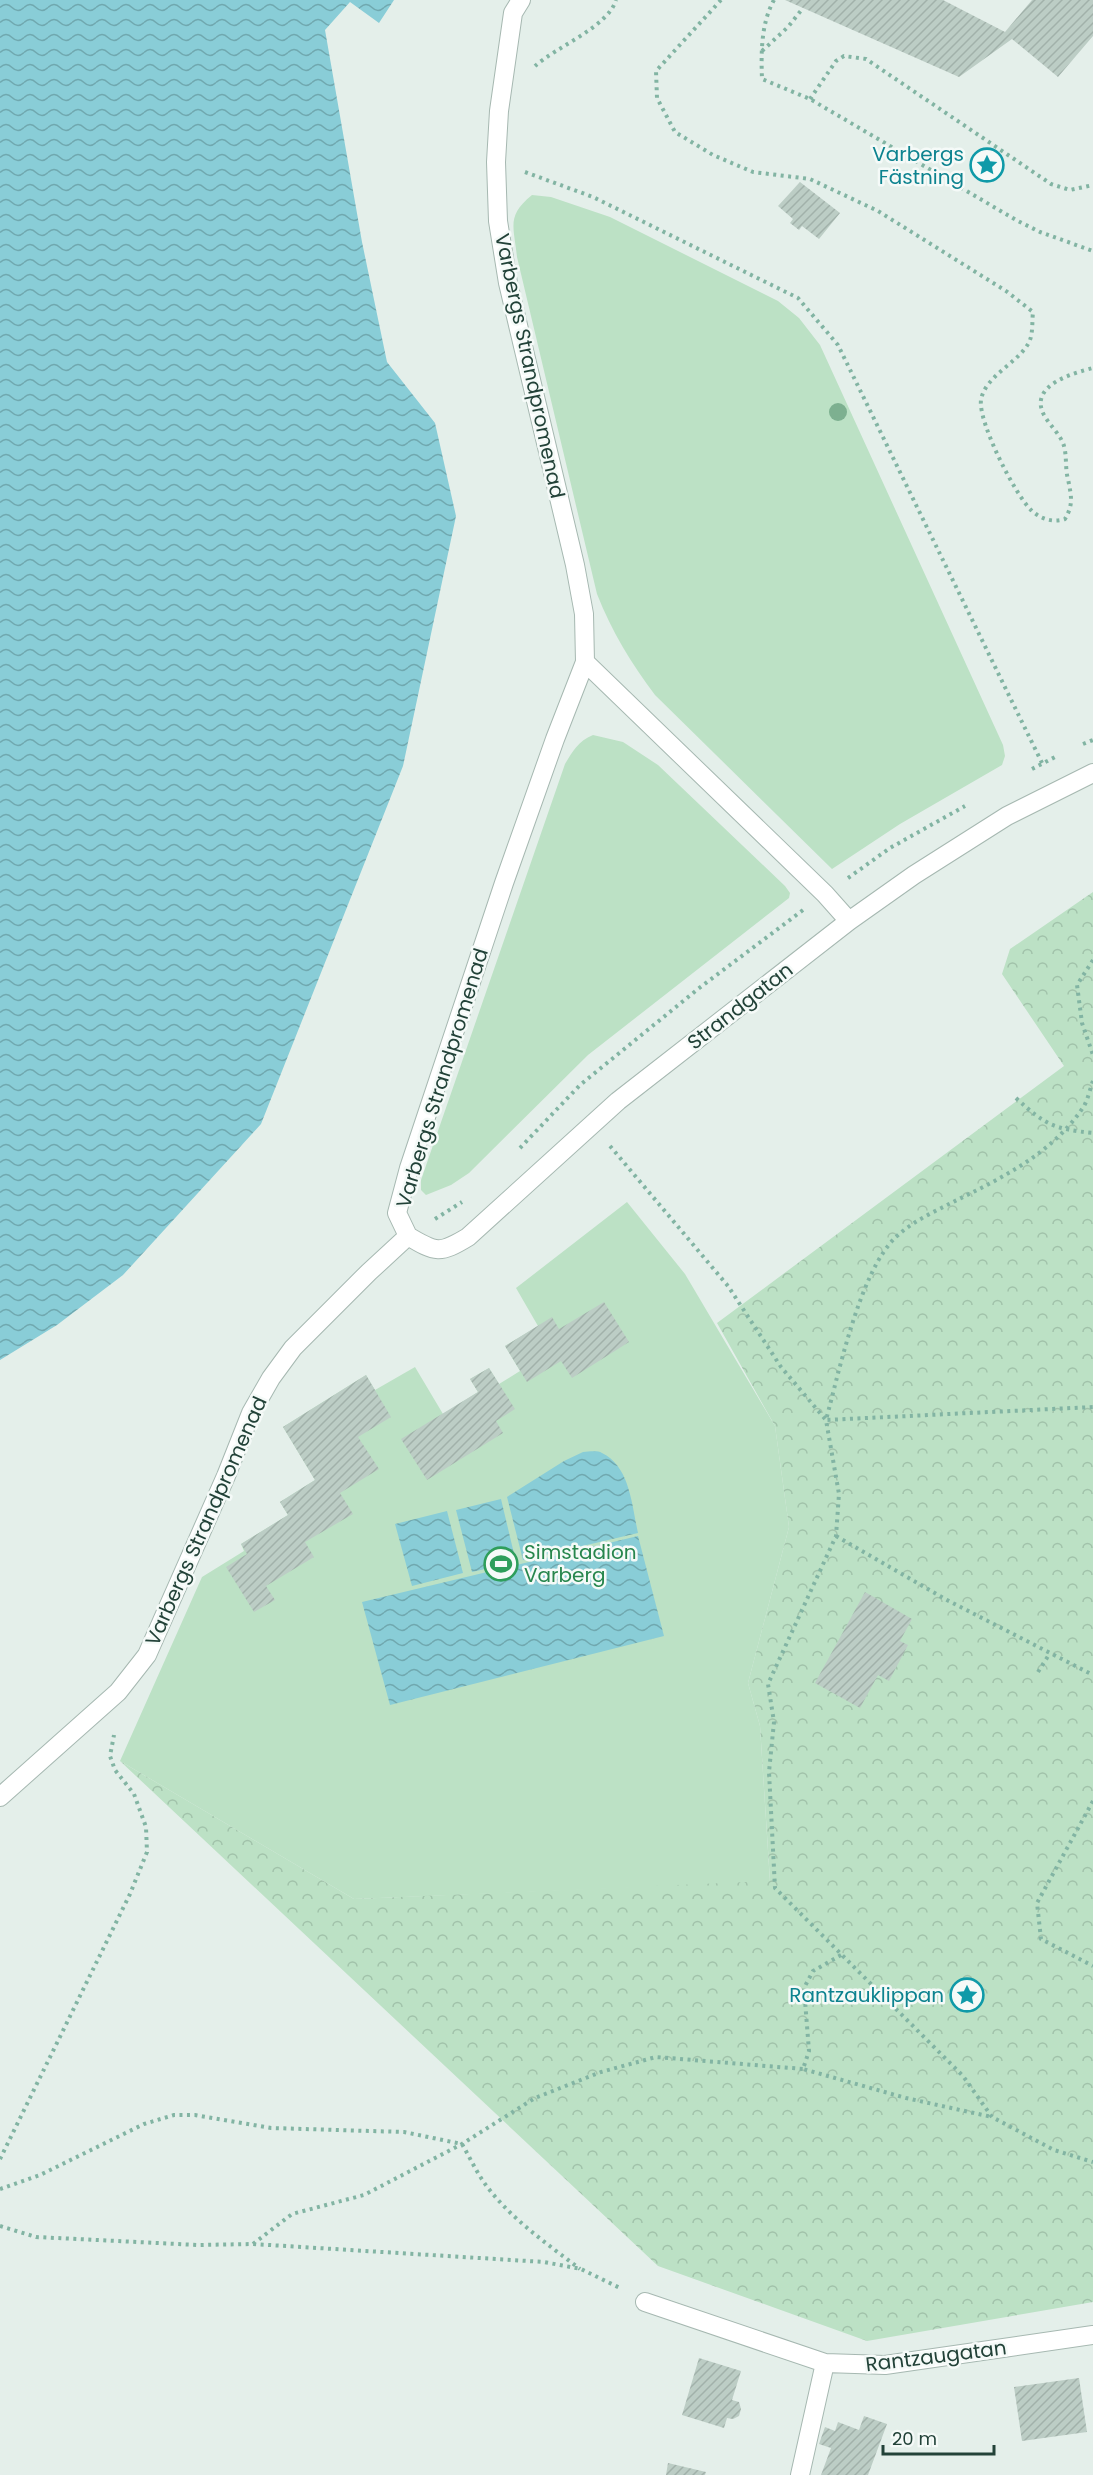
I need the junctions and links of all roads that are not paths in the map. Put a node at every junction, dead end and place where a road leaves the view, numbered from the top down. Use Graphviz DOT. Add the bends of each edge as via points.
graph roads {
  1 [pos="521,0"];
  2 [pos="585,662"];
  3 [pos="1093,773"];
  4 [pos="849,921"];
  5 [pos="408,1236"];
  6 [pos="0,1797"];
  7 [pos="645,2302"];
  8 [pos="1093,2335"];
  9 [pos="825,2363"];
  10 [pos="800,2475"];
  1 -- 2 [label="street, Varbergs Strandpromenad" via="513,13 499,111 498,221 508,284 575,565 584,614"];
  2 -- 4 [label="street"];
  2 -- 5 [label="street, Varbergs Strandpromenad" via="504,883 409,1168 397,1213"];
  3 -- 4 [label="street, Strandgatan" via="1006,816"];
  4 -- 5 [label="street, Strandgatan" via="685,1047 468,1237 450,1247 430,1249"];
  5 -- 6 [label="street, Varbergs Strandpromenad" via="293,1348 271,1378 250,1413 147,1654 118,1692"];
  7 -- 9 [label="street, Rantzaugatan"];
  8 -- 9 [label="street, Rantzaugatan" via="885,2365"];
  9 -- 10 [label="street"];
}
